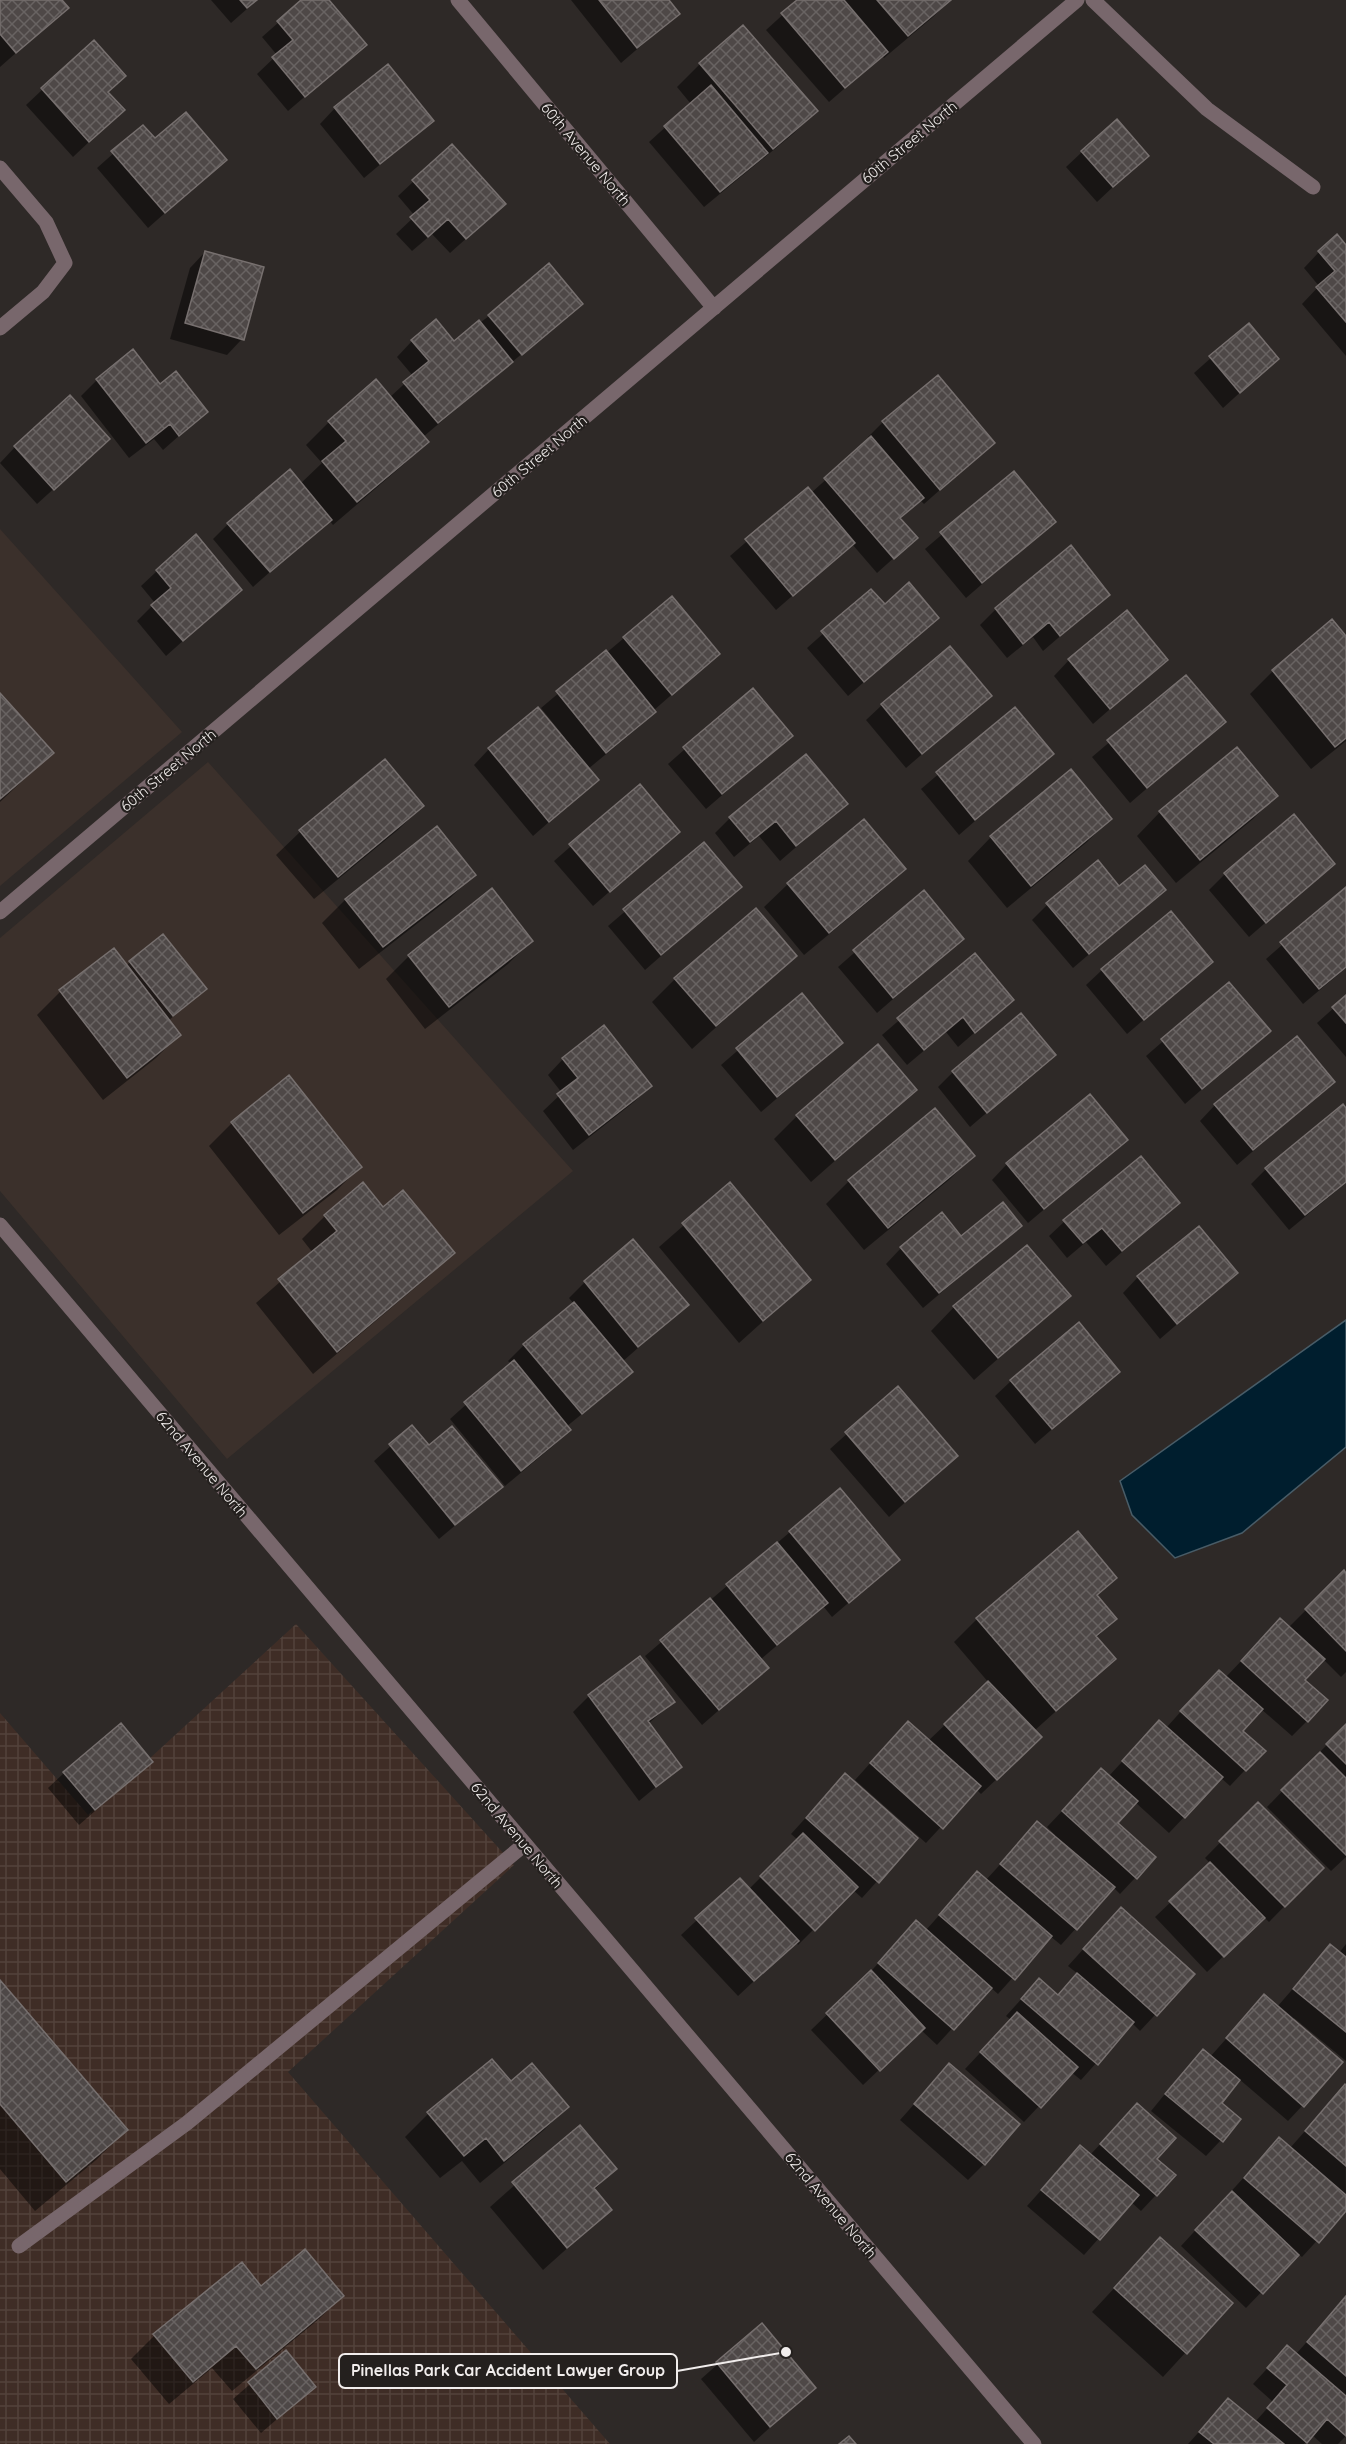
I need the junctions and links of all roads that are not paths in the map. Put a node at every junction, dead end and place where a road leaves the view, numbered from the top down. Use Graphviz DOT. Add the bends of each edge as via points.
graph roads {
  1 [pos="458,0"];
  2 [pos="1077,0"];
  3 [pos="1094,0"];
  4 [pos="0,168"];
  5 [pos="1313,187"];
  6 [pos="714,308"];
  7 [pos="0,328"];
  8 [pos="0,912"];
  9 [pos="0,1225"];
  10 [pos="525,1844"];
  11 [pos="19,2246"];
  12 [pos="1034,2444"];
  1 -- 6 [label="street, 60th Avenue North"];
  2 -- 6 [label="street, 60th Street North"];
  3 -- 5 [label="street" via="1207,109"];
  4 -- 7 [label="street" via="46,222 65,263 43,292"];
  6 -- 8 [label="street, 60th Street North"];
  9 -- 10 [label="street, 62nd Avenue North"];
  10 -- 11 [label="street" via="187,2123"];
  10 -- 12 [label="street, 62nd Avenue North"];
}
